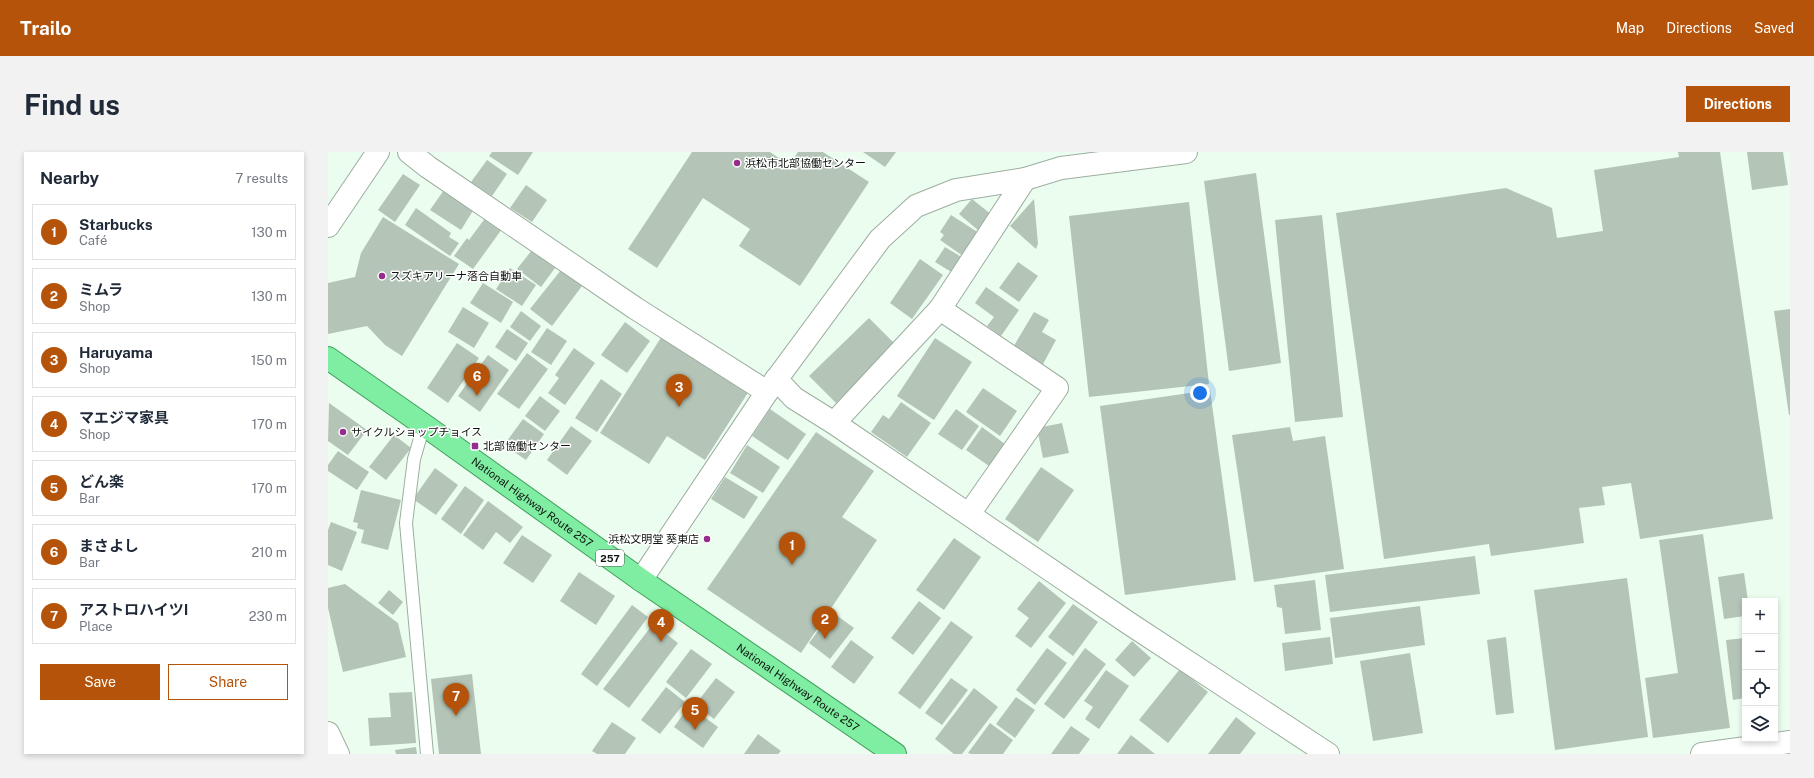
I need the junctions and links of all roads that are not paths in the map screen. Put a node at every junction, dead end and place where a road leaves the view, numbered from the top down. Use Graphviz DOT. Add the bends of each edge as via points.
graph roads {
  1 [pos="378,152"];
  2 [pos="409,152"];
  3 [pos="1186,152"];
  4 [pos="1090,158"];
  5 [pos="1025,179"];
  6 [pos="328,226"];
  7 [pos="940,309"];
  8 [pos="328,358"];
  9 [pos="771,386"];
  10 [pos="834,423"];
  11 [pos="424,424"];
  12 [pos="969,514"];
  13 [pos="641,580"];
  14 [pos="328,733"];
  15 [pos="1790,742"];
  16 [pos="338,754"];
  17 [pos="428,754"];
  18 [pos="895,754"];
  19 [pos="1328,754"];
  20 [pos="1702,754"];
  1 -- 6 [label="street"];
  2 -- 9 [label="street" via="634,308"];
  3 -- 4 [label="street"];
  4 -- 5 [label="street"];
  5 -- 7 [label="street"];
  5 -- 9 [label="street" via="956,190 916,206 880,240"];
  7 -- 10 [label="street"];
  7 -- 12 [label="street" via="1057,388"];
  8 -- 11 [label="highway, National Highway Route 257 / 257"];
  9 -- 10 [label="street"];
  9 -- 13 [label="street"];
  10 -- 12 [label="street"];
  11 -- 13 [label="highway, National Highway Route 257 / 257"];
  11 -- 17 [label="lane" via="414,459 406,523"];
  12 -- 19 [label="street"];
  13 -- 18 [label="highway, National Highway Route 257 / 257"];
  14 -- 16 [label="street"];
  15 -- 20 [label="street"];
}
